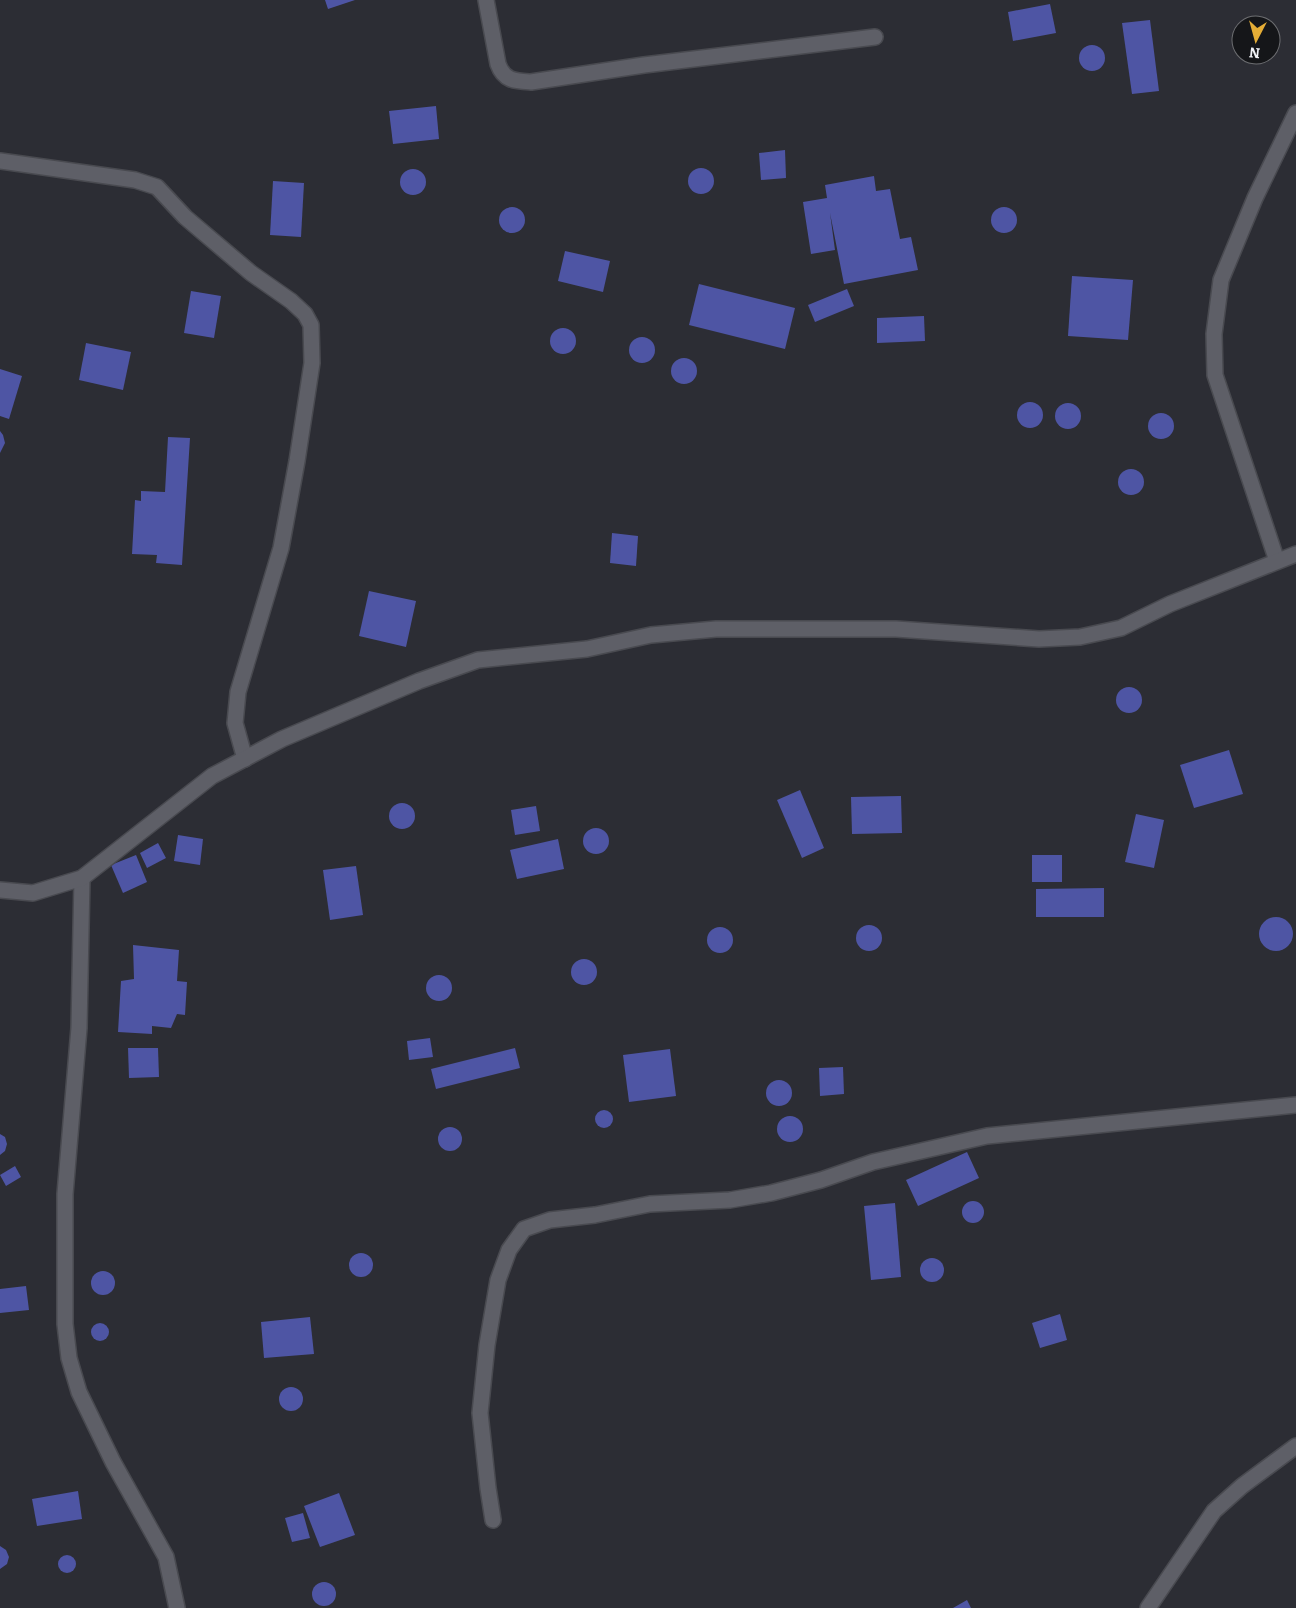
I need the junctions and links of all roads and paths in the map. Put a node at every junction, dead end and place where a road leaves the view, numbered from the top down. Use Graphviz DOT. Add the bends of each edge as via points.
graph roads {
  1 [pos="486,0"];
  2 [pos="875,37"];
  3 [pos="1296,113"];
  4 [pos="0,161"];
  5 [pos="1296,554"];
  6 [pos="1277,561"];
  7 [pos="245,759"];
  8 [pos="82,878"];
  9 [pos="0,890"];
  10 [pos="1296,1104"];
  11 [pos="1296,1446"];
  12 [pos="493,1520"];
  13 [pos="177,1608"];
  14 [pos="1148,1608"];
  1 -- 2 [label="street" via="500,72 516,81 531,82"];
  3 -- 6 [label="street" via="1255,198 1221,280 1214,334 1215,376"];
  4 -- 7 [label="street" via="135,180 156,187 185,217 291,301 311,325 312,363 281,548 238,692 235,723"];
  5 -- 6 [label="street"];
  6 -- 7 [label="street" via="1170,604 1121,628 1080,637 1039,638 896,629 716,629 651,635 586,649 478,660 419,681 282,739"];
  7 -- 8 [label="street" via="212,776"];
  8 -- 9 [label="street" via="33,893"];
  8 -- 13 [label="street" via="79,1028 65,1194 65,1324 69,1358 79,1392 113,1462 166,1557"];
  10 -- 12 [label="street" via="987,1136 873,1162 771,1193 730,1200 650,1204 550,1220 524,1230 509,1250 498,1280 487,1345 480,1413"];
  11 -- 14 [label="street" via="1214,1511"];
}
